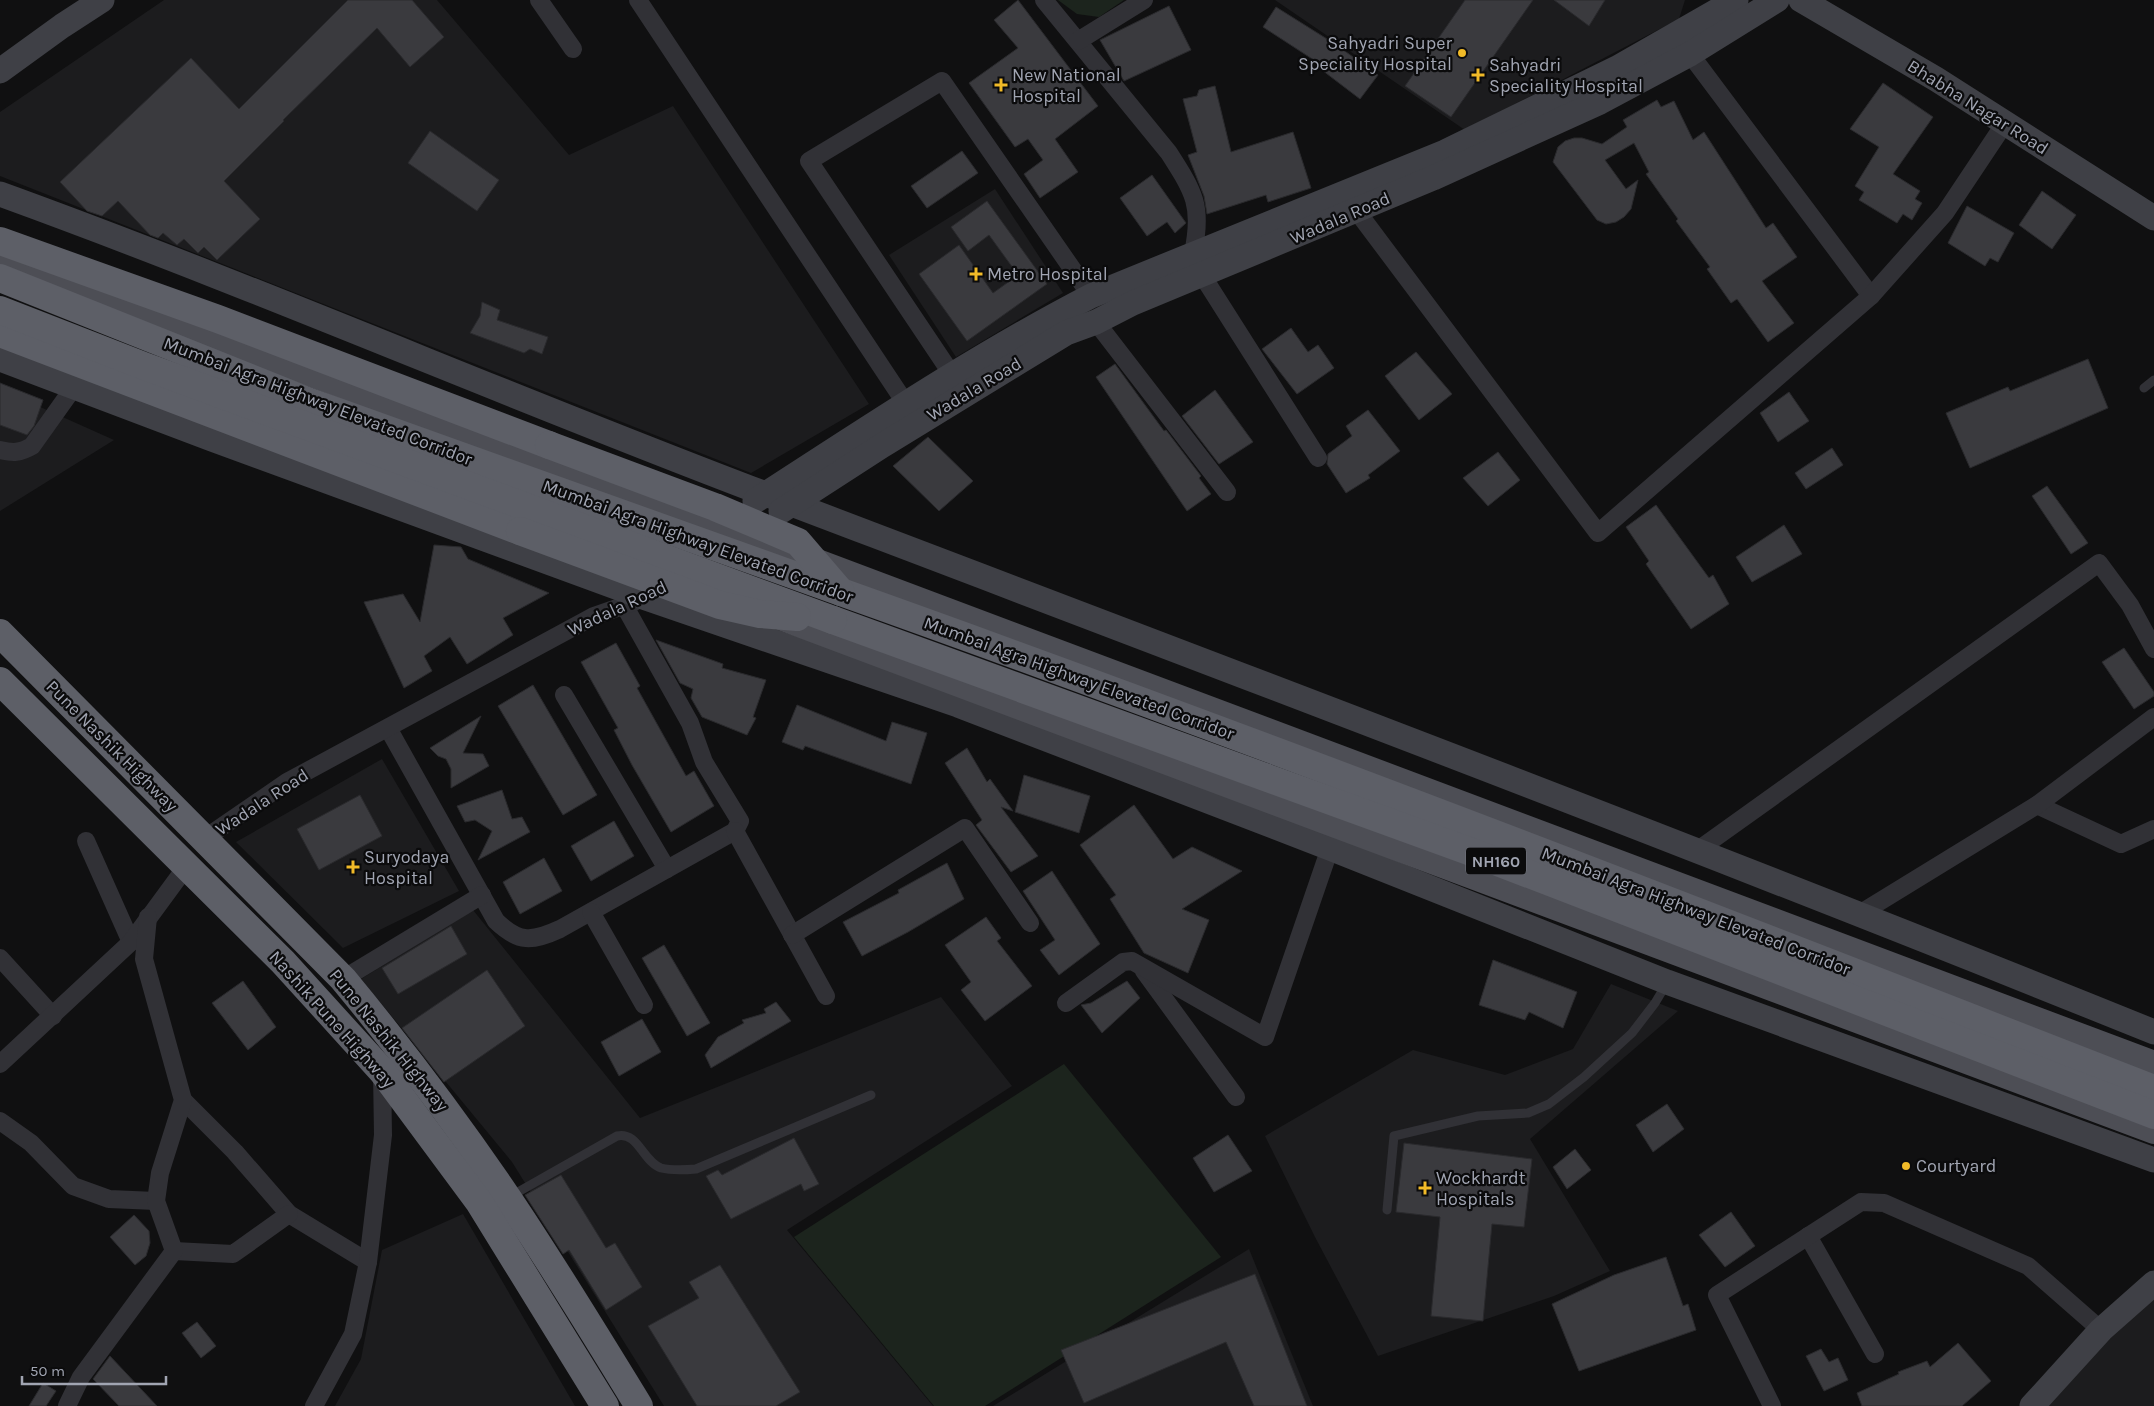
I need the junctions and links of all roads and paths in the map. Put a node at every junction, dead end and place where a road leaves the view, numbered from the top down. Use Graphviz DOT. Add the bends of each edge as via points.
graph roads {
  1 [pos="102,0"];
  2 [pos="539,0"];
  3 [pos="638,0"];
  4 [pos="1044,0"];
  5 [pos="1144,0"];
  6 [pos="1736,0"];
  7 [pos="1777,0"];
  8 [pos="1800,0"];
  9 [pos="1078,41"];
  10 [pos="573,49"];
  11 [pos="1690,54"];
  12 [pos="0,71"];
  13 [pos="2006,123"];
  14 [pos="0,194"];
  15 [pos="1351,202"];
  16 [pos="2154,218"];
  17 [pos="0,240"];
  18 [pos="0,256"];
  19 [pos="1197,264"];
  20 [pos="0,278"];
  21 [pos="1091,296"];
  22 [pos="1871,296"];
  23 [pos="0,310"];
  24 [pos="0,322"];
  25 [pos="1096,322"];
  26 [pos="0,333"];
  27 [pos="0,359"];
  28 [pos="953,376"];
  29 [pos="2154,380"];
  30 [pos="74,387"];
  31 [pos="2144,388"];
  32 [pos="906,404"];
  33 [pos="0,450"];
  34 [pos="1318,458"];
  35 [pos="1227,492"];
  36 [pos="766,494"];
  37 [pos="792,504"];
  38 [pos="717,526"];
  39 [pos="745,536"];
  40 [pos="668,574"];
  41 [pos="841,592"];
  42 [pos="631,598"];
  43 [pos="833,620"];
  44 [pos="0,633"];
  45 [pos="2154,649"];
  46 [pos="0,681"];
  47 [pos="564,695"];
  48 [pos="2154,717"];
  49 [pos="388,728"];
  50 [pos="2037,805"];
  51 [pos="2154,829"];
  52 [pos="734,831"];
  53 [pos="204,839"];
  54 [pos="86,842"];
  55 [pos="1330,848"];
  56 [pos="1698,850"];
  57 [pos="186,867"];
  58 [pos="667,869"];
  59 [pos="482,896"];
  60 [pos="591,912"];
  61 [pos="1861,914"];
  62 [pos="148,917"];
  63 [pos="1030,923"];
  64 [pos="792,935"];
  65 [pos="131,942"];
  66 [pos="0,958"];
  67 [pos="1140,966"];
  68 [pos="343,979"];
  69 [pos="1667,982"];
  70 [pos="826,996"];
  71 [pos="1066,1003"];
  72 [pos="644,1005"];
  73 [pos="53,1016"];
  74 [pos="2154,1032"];
  75 [pos="0,1064"];
  76 [pos="2154,1065"];
  77 [pos="382,1071"];
  78 [pos="2154,1089"];
  79 [pos="870,1095"];
  80 [pos="1236,1097"];
  81 [pos="183,1100"];
  82 [pos="2154,1115"];
  83 [pos="0,1120"];
  84 [pos="2154,1130"];
  85 [pos="2154,1160"];
  86 [pos="508,1198"];
  87 [pos="156,1201"];
  88 [pos="1388,1210"];
  89 [pos="289,1214"];
  90 [pos="1808,1236"];
  91 [pos="174,1251"];
  92 [pos="368,1262"];
  93 [pos="2154,1283"];
  94 [pos="2102,1330"];
  95 [pos="1875,1354"];
  96 [pos="68,1406"];
  97 [pos="314,1406"];
  98 [pos="605,1406"];
  99 [pos="639,1406"];
  100 [pos="1772,1406"];
  101 [pos="2032,1406"];
  1 -- 12 [label="street"];
  2 -- 10 [label="street"];
  3 -- 32 [label="street"];
  4 -- 9 [label="street"];
  5 -- 9 [label="street"];
  6 -- 15 [label="street, Wadala Road" via="1617,68"];
  7 -- 11 [label="street, Wadala Road"];
  8 -- 13 [label="street, Bhabha Nagar Road"];
  9 -- 19 [label="street" via="1169,153 1186,179 1196,204 1199,227"];
  11 -- 15 [label="street, Wadala Road" via="1600,102"];
  11 -- 22 [label="street"];
  13 -- 16 [label="street, Bhabha Nagar Road"];
  13 -- 22 [label="street" via="1945,213"];
  14 -- 36 [label="street" via="133,242"];
  15 -- 19 [label="street, Wadala Road"];
  15 -- 22 [label="street" via="1598,533"];
  17 -- 41 [label="highway, bridge" via="715,507 798,542"];
  18 -- 38 [label="main road"];
  19 -- 21 [label="street, Wadala Road"];
  19 -- 25 [label="street, Wadala Road"];
  19 -- 34 [label="street"];
  20 -- 41 [label="highway, Mumbai Agra Highway Elevated Corridor, bridge" via="310,402"];
  21 -- 28 [label="street, Wadala Road" via="1047,318"];
  21 -- 28 [label="street" via="942,81 809,162"];
  23 -- 43 [label="highway, Mumbai Agra Highway Elevated Corridor, bridge" via="154,370"];
  24 -- 40 [label="main road"];
  25 -- 35 [label="street"];
  25 -- 37 [label="street, Wadala Road" via="1066,333"];
  26 -- 43 [label="highway, bridge" via="720,605 760,614"];
  27 -- 30 [label="street"];
  28 -- 32 [label="street, Wadala Road"];
  29 -- 31 [label="lane"];
  30 -- 33 [label="street" via="32,446 23,452"];
  30 -- 42 [label="street"];
  32 -- 36 [label="street, Wadala Road"];
  36 -- 37 [label="street"];
  36 -- 38 [label="street, Wadala Road"];
  37 -- 39 [label="street, Wadala Road"];
  37 -- 56 [label="street"];
  38 -- 39 [label="main road"];
  38 -- 40 [label="street, Wadala Road"];
  39 -- 40 [label="street, Wadala Road"];
  39 -- 76 [label="main road"];
  40 -- 42 [label="street, Wadala Road"];
  40 -- 84 [label="main road"];
  41 -- 78 [label="highway, Mumbai Agra Highway Elevated Corridor / NH160" via="1096,683 1622,882"];
  42 -- 49 [label="street, Wadala Road"];
  42 -- 52 [label="street" via="690,723 704,762 740,821"];
  42 -- 55 [label="street" via="958,705"];
  43 -- 82 [label="highway, Mumbai Agra Highway Elevated Corridor / NH160" via="1477,854"];
  44 -- 53 [label="highway, Pune Nashik Highway"];
  45 -- 56 [label="street" via="2130,605 2099,563"];
  46 -- 57 [label="highway, Nashik Pune Highway"];
  47 -- 58 [label="street"];
  48 -- 50 [label="street"];
  49 -- 53 [label="street, Wadala Road" via="287,782"];
  49 -- 59 [label="street"];
  50 -- 51 [label="street" via="2120,844"];
  50 -- 61 [label="street"];
  52 -- 58 [label="street"];
  52 -- 64 [label="street"];
  53 -- 68 [label="highway, Pune Nashik Highway"];
  54 -- 65 [label="street"];
  55 -- 67 [label="street" via="1265,1037"];
  55 -- 69 [label="street"];
  56 -- 61 [label="street"];
  57 -- 62 [label="street"];
  57 -- 77 [label="highway, Nashik Pune Highway" via="283,962"];
  58 -- 60 [label="street"];
  59 -- 60 [label="street" via="496,921 509,933 524,939 543,938"];
  59 -- 68 [label="street"];
  60 -- 72 [label="street"];
  61 -- 74 [label="street"];
  62 -- 65 [label="street"];
  62 -- 81 [label="street" via="144,959"];
  63 -- 64 [label="street" via="965,828"];
  64 -- 70 [label="street"];
  65 -- 73 [label="street"];
  66 -- 73 [label="street"];
  67 -- 71 [label="street" via="1132,961 1123,962"];
  67 -- 80 [label="street"];
  68 -- 86 [label="highway, Pune Nashik Highway" via="417,1070"];
  69 -- 85 [label="street"];
  69 -- 88 [label="lane" via="1652,1009 1632,1032 1584,1077 1549,1104 1528,1113 1478,1116 1394,1136"];
  73 -- 75 [label="street"];
  77 -- 92 [label="street" via="383,1135"];
  77 -- 98 [label="highway, Nashik Pune Highway" via="479,1202"];
  79 -- 86 [label="lane" via="696,1169 660,1168 646,1158 630,1136 624,1134"];
  81 -- 87 [label="street" via="160,1174"];
  81 -- 89 [label="street" via="235,1152"];
  83 -- 87 [label="street" via="31,1143 73,1186 109,1199"];
  86 -- 99 [label="highway, Pune Nashik Highway"];
  87 -- 91 [label="street"];
  89 -- 91 [label="street" via="233,1254"];
  89 -- 92 [label="street"];
  90 -- 94 [label="street" via="1861,1202 1884,1203 2028,1266"];
  90 -- 95 [label="street"];
  90 -- 100 [label="street" via="1717,1295"];
  91 -- 96 [label="street" via="81,1377"];
  92 -- 97 [label="street" via="354,1334"];
  93 -- 94 [label="street"];
  94 -- 101 [label="street"];
}
